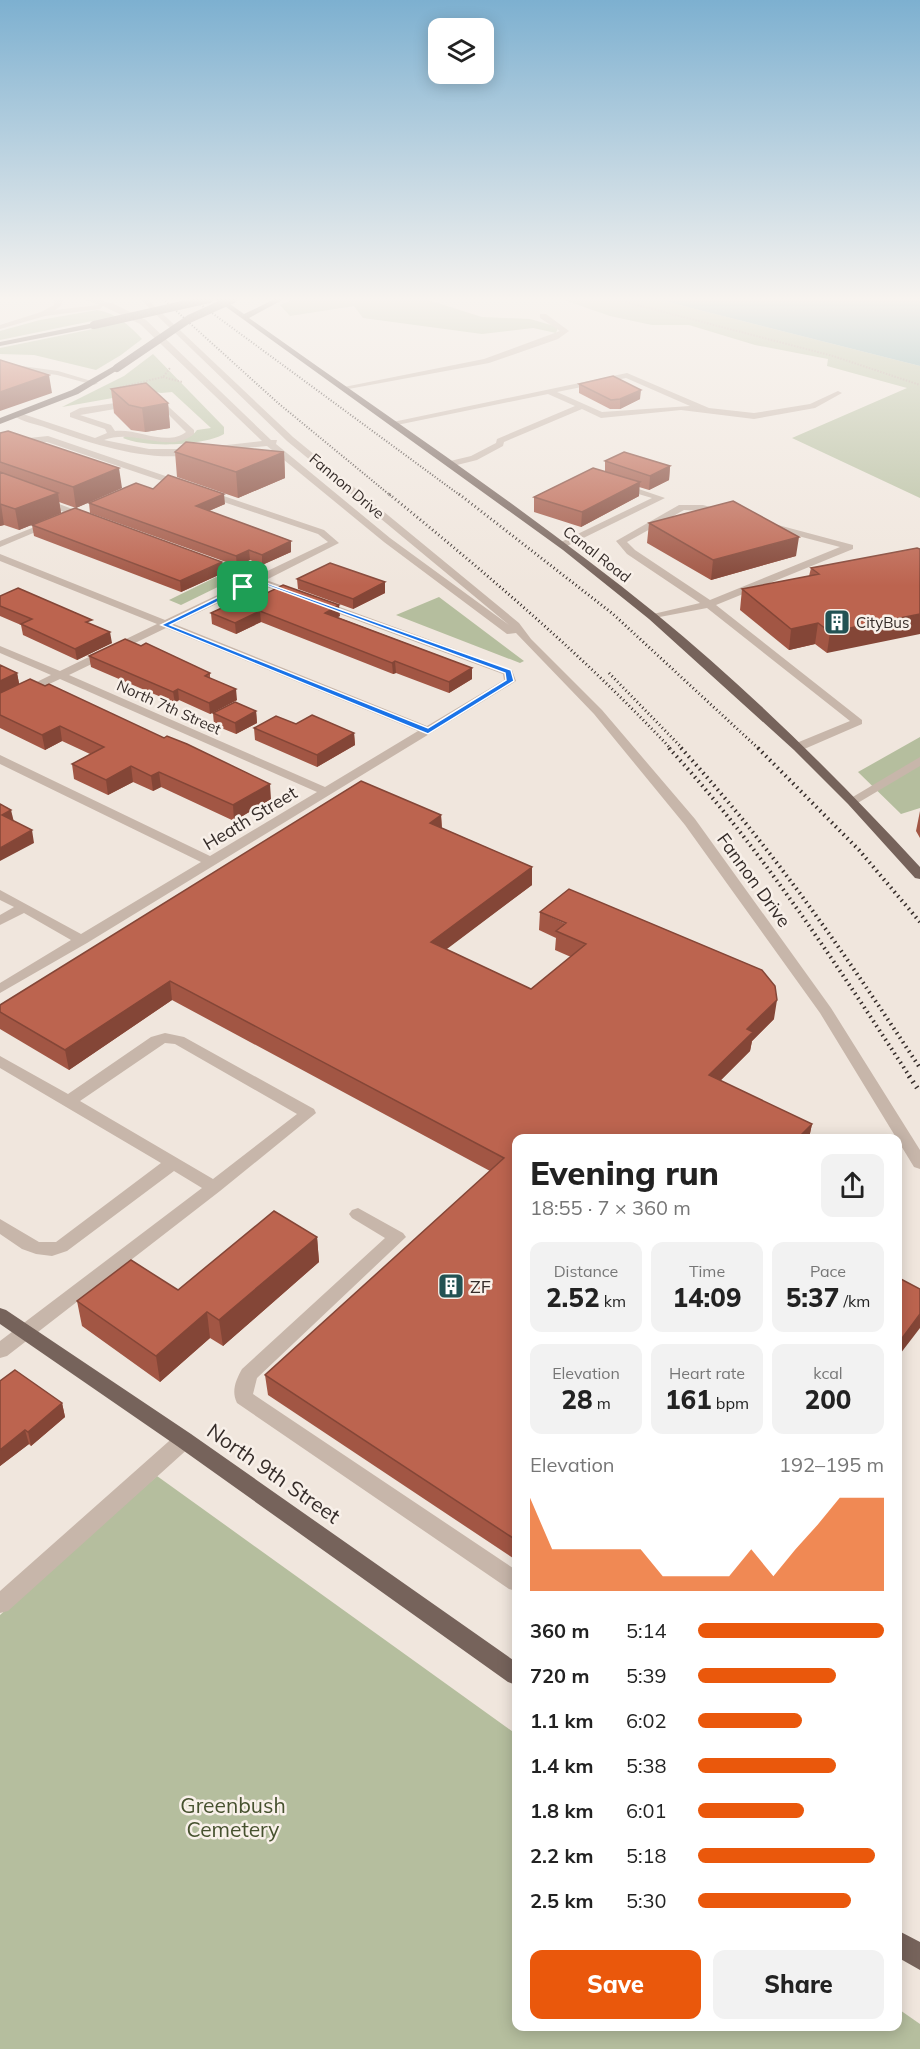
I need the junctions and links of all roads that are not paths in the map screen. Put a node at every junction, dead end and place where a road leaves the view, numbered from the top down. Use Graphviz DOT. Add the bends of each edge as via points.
graph roads {
  1 [pos="69,395"];
  2 [pos="219,395"];
  3 [pos="242,395"];
  4 [pos="352,395"];
  5 [pos="531,395"];
  6 [pos="557,395"];
  7 [pos="673,395"];
  8 [pos="835,395"];
  9 [pos="690,402"];
  10 [pos="583,406"];
  11 [pos="681,406"];
  12 [pos="709,411"];
  13 [pos="16,415"];
  14 [pos="0,421"];
  15 [pos="392,423"];
  16 [pos="112,434"];
  17 [pos="96,440"];
  18 [pos="290,440"];
  19 [pos="269,443"];
  20 [pos="0,444"];
  21 [pos="449,464"];
  22 [pos="163,477"];
  23 [pos="615,484"];
  24 [pos="142,486"];
  25 [pos="30,496"];
  26 [pos="90,507"];
  27 [pos="76,513"];
  28 [pos="95,521"];
  29 [pos="0,544"];
  30 [pos="562,545"];
  31 [pos="192,556"];
  32 [pos="0,557"];
  33 [pos="257,580"];
  34 [pos="302,596"];
  35 [pos="313,600"];
  36 [pos="709,604"];
  37 [pos="653,617"];
  38 [pos="164,625"];
  39 [pos="527,641"];
  40 [pos="0,649"];
  41 [pos="60,675"];
  42 [pos="0,704"];
  43 [pos="428,731"];
  44 [pos="798,747"];
  45 [pos="0,759"];
  46 [pos="920,761"];
  47 [pos="326,792"];
  48 [pos="852,801"];
  49 [pos="211,862"];
  50 [pos="920,876"];
  51 [pos="0,894"];
  52 [pos="24,908"];
  53 [pos="0,921"];
  54 [pos="82,940"];
  55 [pos="0,989"];
  56 [pos="0,1060"];
  57 [pos="69,1101"];
  58 [pos="173,1163"];
  59 [pos="920,1163"];
  60 [pos="214,1187"];
  61 [pos="358,1214"];
  62 [pos="0,1225"];
  63 [pos="0,1315"];
  64 [pos="24,1332"];
  65 [pos="0,1351"];
  66 [pos="184,1440"];
  67 [pos="512,1579"];
  68 [pos="0,1604"];
  69 [pos="512,1672"];
  70 [pos="902,1945"];
  71 [pos="920,1957"];
  1 -- 13 [label="main road"];
  2 -- 19 [label="street, Fannon Drive"];
  3 -- 18 [label="street, Fannon Drive"];
  4 -- 15 [label="main road, Canal Road"];
  5 -- 15 [label="street"];
  6 -- 10 [label="street"];
  7 -- 9 [label="street"];
  8 -- 12 [label="street" via="812,406 754,417"];
  9 -- 11 [label="street"];
  9 -- 12 [label="street"];
  10 -- 11 [label="street" via="601,415"];
  10 -- 21 [label="street" via="500,441 474,458"];
  11 -- 12 [label="street"];
  13 -- 14 [label="main road"];
  13 -- 17 [label="street"];
  15 -- 21 [label="main road, Canal Road"];
  16 -- 16 [label="street" via="169,440 191,432 162,401 155,399 74,415 108,427"];
  16 -- 17 [label="street"];
  17 -- 19 [label="street" via="162,453"];
  18 -- 19 [label="street"];
  18 -- 39 [label="street, Fannon Drive" via="507,618"];
  19 -- 39 [label="street, Fannon Drive" via="387,540 503,628"];
  20 -- 22 [label="street" via="48,439"];
  21 -- 30 [label="main road, Canal Road"];
  22 -- 24 [label="street"];
  22 -- 33 [label="street" via="321,532 334,543"];
  23 -- 30 [label="street" via="660,498"];
  25 -- 27 [label="street"];
  26 -- 27 [label="street"];
  27 -- 28 [label="street"];
  27 -- 29 [label="street"];
  30 -- 37 [label="main road, Canal Road"];
  31 -- 33 [label="street"];
  32 -- 38 [label="street"];
  33 -- 34 [label="street"];
  33 -- 38 [label="street"];
  35 -- 43 [label="street, Heath Street" via="508,672 510,681"];
  36 -- 36 [label="street" via="844,550 850,547 703,508 682,507 621,541 631,552"];
  36 -- 37 [label="street"];
  36 -- 44 [label="street" via="858,722"];
  37 -- 44 [label="main road, Canal Road"];
  38 -- 41 [label="street"];
  38 -- 43 [label="street"];
  39 -- 59 [label="street, Fannon Drive" via="598,712 690,822 826,1011"];
  40 -- 41 [label="street, North 7th Street"];
  41 -- 42 [label="street"];
  41 -- 47 [label="street, North 7th Street"];
  43 -- 47 [label="street, Heath Street"];
  44 -- 48 [label="main road, Canal Road"];
  45 -- 49 [label="street"];
  46 -- 48 [label="street"];
  47 -- 49 [label="street, Heath Street"];
  48 -- 50 [label="main road, Canal Road"];
  49 -- 54 [label="street, Heath Street"];
  51 -- 52 [label="street"];
  52 -- 53 [label="street"];
  52 -- 54 [label="street"];
  54 -- 55 [label="street, Heath Street"];
  56 -- 57 [label="street"];
  57 -- 58 [label="street"];
  57 -- 60 [label="street" via="156,1040 165,1038 179,1040 308,1113"];
  58 -- 60 [label="street"];
  58 -- 62 [label="street" via="61,1247 40,1250"];
  60 -- 64 [label="street"];
  61 -- 67 [label="street" via="397,1237 249,1374 244,1398"];
  63 -- 64 [label="main road, North 9th Street"];
  64 -- 65 [label="street"];
  64 -- 66 [label="main road, North 9th Street"];
  66 -- 68 [label="street"];
  66 -- 69 [label="main road, North 9th Street"];
  70 -- 71 [label="main road"];
}
